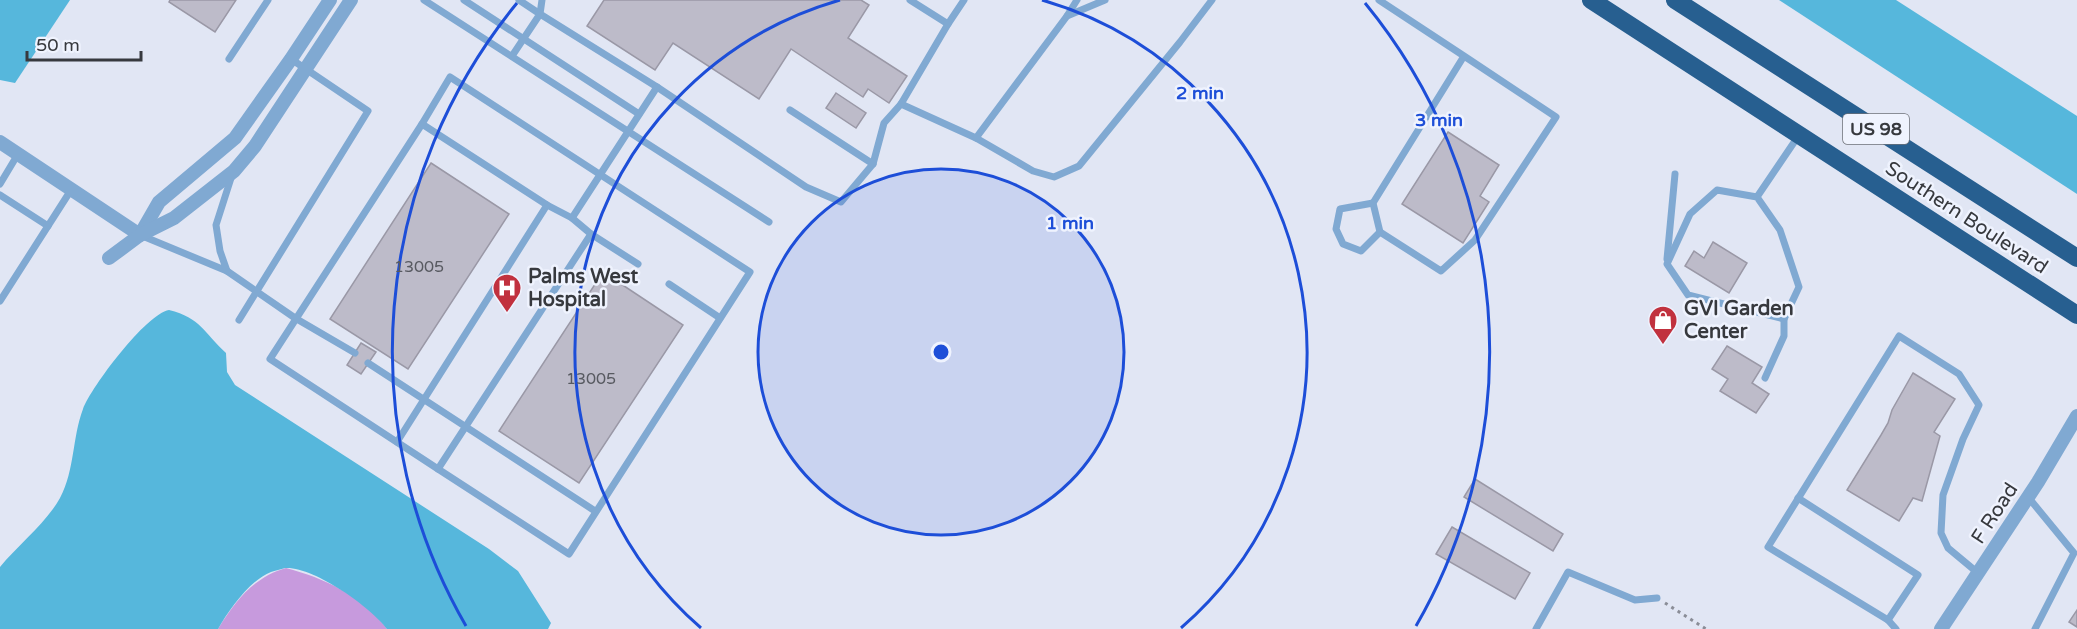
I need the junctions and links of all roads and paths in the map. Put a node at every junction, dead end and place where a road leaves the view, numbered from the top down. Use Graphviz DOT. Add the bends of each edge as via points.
graph roads {
  1 [pos="268,0"];
  2 [pos="330,0"];
  3 [pos="351,0"];
  4 [pos="424,0"];
  5 [pos="464,0"];
  6 [pos="519,0"];
  7 [pos="542,0"];
  8 [pos="910,0"];
  9 [pos="964,0"];
  10 [pos="1077,0"];
  11 [pos="1105,0"];
  12 [pos="1212,0"];
  13 [pos="1379,0"];
  14 [pos="1591,0"];
  15 [pos="1675,0"];
  16 [pos="540,14"];
  17 [pos="1067,16"];
  18 [pos="948,24"];
  19 [pos="523,38"];
  20 [pos="512,56"];
  21 [pos="1464,56"];
  22 [pos="229,59"];
  23 [pos="291,59"];
  24 [pos="306,69"];
  25 [pos="657,87"];
  26 [pos="902,104"];
  27 [pos="790,110"];
  28 [pos="639,114"];
  29 [pos="422,124"];
  30 [pos="628,131"];
  31 [pos="1800,135"];
  32 [pos="976,138"];
  33 [pos="0,142"];
  34 [pos="18,154"];
  35 [pos="873,164"];
  36 [pos="234,171"];
  37 [pos="1675,174"];
  38 [pos="600,176"];
  39 [pos="0,184"];
  40 [pos="72,189"];
  41 [pos="0,195"];
  42 [pos="1757,197"];
  43 [pos="1373,203"];
  44 [pos="547,205"];
  45 [pos="572,218"];
  46 [pos="769,222"];
  47 [pos="48,226"];
  48 [pos="1380,232"];
  49 [pos="591,234"];
  50 [pos="140,235"];
  51 [pos="109,258"];
  52 [pos="2077,258"];
  53 [pos="638,264"];
  54 [pos="1667,264"];
  55 [pos="227,271"];
  56 [pos="669,284"];
  57 [pos="255,291"];
  58 [pos="0,301"];
  59 [pos="2077,315"];
  60 [pos="295,318"];
  61 [pos="720,318"];
  62 [pos="1784,319"];
  63 [pos="238,320"];
  64 [pos="355,353"];
  65 [pos="368,363"];
  66 [pos="1765,378"];
  67 [pos="424,401"];
  68 [pos="2077,416"];
  69 [pos="465,427"];
  70 [pos="397,442"];
  71 [pos="438,469"];
  72 [pos="2028,497"];
  73 [pos="1798,498"];
  74 [pos="595,512"];
  75 [pos="2076,554"];
  76 [pos="1978,573"];
  77 [pos="1657,598"];
  78 [pos="1888,620"];
  79 [pos="1536,629"];
  80 [pos="1706,629"];
  81 [pos="1896,629"];
  82 [pos="1941,629"];
  83 [pos="2035,629"];
  1 -- 22 [label="lane"];
  2 -- 23 [label="street"];
  3 -- 24 [label="street"];
  4 -- 20 [label="lane"];
  5 -- 19 [label="lane"];
  6 -- 16 [label="lane"];
  7 -- 16 [label="lane"];
  8 -- 18 [label="lane"];
  9 -- 18 [label="lane"];
  10 -- 17 [label="lane"];
  11 -- 17 [label="lane"];
  12 -- 32 [label="lane" via="1079,166 1054,177 1033,171"];
  13 -- 21 [label="lane"];
  14 -- 31 [label="highway, Southern Boulevard / US 98"];
  15 -- 52 [label="highway, Southern Boulevard / US 98"];
  16 -- 19 [label="lane"];
  16 -- 25 [label="lane"];
  17 -- 32 [label="lane"];
  18 -- 26 [label="lane"];
  19 -- 20 [label="lane"];
  19 -- 28 [label="lane"];
  20 -- 30 [label="lane"];
  21 -- 43 [label="lane"];
  21 -- 48 [label="lane" via="1556,117 1475,240 1441,271"];
  23 -- 24 [label="lane"];
  23 -- 50 [label="street" via="235,138 159,202"];
  24 -- 36 [label="street"];
  24 -- 57 [label="lane" via="368,111"];
  25 -- 28 [label="lane"];
  25 -- 35 [label="lane" via="806,187 841,202"];
  26 -- 32 [label="lane"];
  26 -- 35 [label="lane" via="884,123"];
  27 -- 35 [label="lane"];
  28 -- 30 [label="lane"];
  29 -- 38 [label="lane" via="450,76"];
  29 -- 44 [label="lane"];
  29 -- 60 [label="lane"];
  30 -- 38 [label="lane"];
  30 -- 46 [label="lane"];
  31 -- 42 [label="lane"];
  31 -- 59 [label="highway, Southern Boulevard / US 98"];
  33 -- 34 [label="street"];
  34 -- 39 [label="lane"];
  34 -- 40 [label="street"];
  36 -- 50 [label="street" via="174,218"];
  36 -- 55 [label="lane" via="216,225"];
  37 -- 54 [label="lane"];
  38 -- 45 [label="lane"];
  38 -- 61 [label="lane" via="750,272"];
  40 -- 47 [label="lane"];
  40 -- 50 [label="street"];
  41 -- 47 [label="lane"];
  42 -- 54 [label="lane" via="1718,190 1690,214"];
  42 -- 62 [label="lane" via="1780,230 1799,287"];
  43 -- 48 [label="lane"];
  43 -- 48 [label="lane" via="1340,209 1336,229 1343,244 1361,251"];
  44 -- 45 [label="lane"];
  44 -- 67 [label="lane"];
  45 -- 49 [label="lane"];
  47 -- 58 [label="lane"];
  49 -- 53 [label="lane"];
  49 -- 69 [label="lane"];
  50 -- 51 [label="street"];
  50 -- 55 [label="lane"];
  54 -- 62 [label="lane" via="1688,295"];
  55 -- 57 [label="lane"];
  56 -- 61 [label="lane"];
  57 -- 60 [label="lane"];
  57 -- 63 [label="lane"];
  60 -- 64 [label="lane"];
  60 -- 70 [label="lane" via="270,359"];
  61 -- 74 [label="lane"];
  62 -- 66 [label="lane" via="1784,336"];
  65 -- 67 [label="lane"];
  67 -- 69 [label="lane"];
  67 -- 70 [label="lane"];
  68 -- 72 [label="street, F Road"];
  69 -- 71 [label="lane"];
  69 -- 74 [label="lane"];
  70 -- 71 [label="lane"];
  71 -- 74 [label="lane" via="569,554"];
  72 -- 75 [label="lane"];
  72 -- 76 [label="street, F Road"];
  73 -- 76 [label="lane" via="1899,336 1959,374 1979,405 1943,495 1941,533 1948,548"];
  73 -- 78 [label="lane" via="1918,575"];
  73 -- 78 [label="lane" via="1767,547"];
  75 -- 83 [label="lane"];
  76 -- 82 [label="street, F Road"];
  77 -- 79 [label="lane" via="1635,600 1568,572"];
  77 -- 80 [label="path"];
  78 -- 81 [label="lane"];
}
